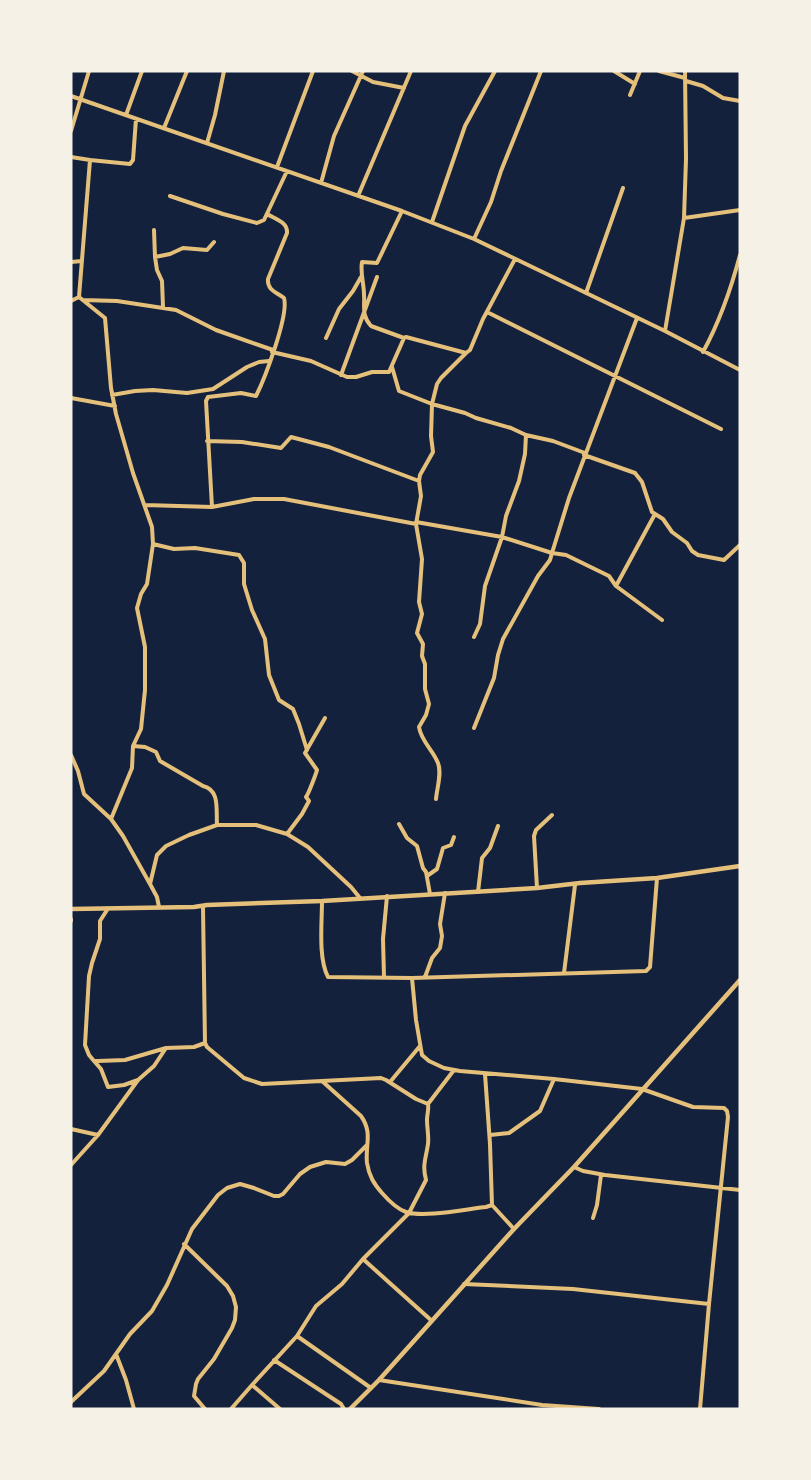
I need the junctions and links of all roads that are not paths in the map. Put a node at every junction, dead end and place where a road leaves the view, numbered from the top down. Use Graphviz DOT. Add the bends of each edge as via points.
graph roads {
  1 [pos="90,71"];
  2 [pos="142,71"];
  3 [pos="187,71"];
  4 [pos="224,71"];
  5 [pos="313,71"];
  6 [pos="352,71"];
  7 [pos="411,71"];
  8 [pos="495,71"];
  9 [pos="541,71"];
  10 [pos="614,71"];
  11 [pos="640,71"];
  12 [pos="659,71"];
  13 [pos="685,71"];
  14 [pos="362,73"];
  15 [pos="686,79"];
  16 [pos="635,84"];
  17 [pos="404,88"];
  18 [pos="630,95"];
  19 [pos="71,96"];
  20 [pos="81,99"];
  21 [pos="740,101"];
  22 [pos="126,115"];
  23 [pos="136,119"];
  24 [pos="164,128"];
  25 [pos="71,131"];
  26 [pos="207,143"];
  27 [pos="71,157"];
  28 [pos="90,160"];
  29 [pos="276,167"];
  30 [pos="287,171"];
  31 [pos="322,183"];
  32 [pos="623,188"];
  33 [pos="170,196"];
  34 [pos="358,196"];
  35 [pos="740,210"];
  36 [pos="402,211"];
  37 [pos="267,214"];
  38 [pos="684,218"];
  39 [pos="432,222"];
  40 [pos="154,230"];
  41 [pos="474,239"];
  42 [pos="214,242"];
  43 [pos="740,255"];
  44 [pos="155,257"];
  45 [pos="515,259"];
  46 [pos="82,260"];
  47 [pos="71,262"];
  48 [pos="362,275"];
  49 [pos="377,277"];
  50 [pos="586,293"];
  51 [pos="81,298"];
  52 [pos="71,301"];
  53 [pos="163,307"];
  54 [pos="364,312"];
  55 [pos="487,312"];
  56 [pos="638,318"];
  57 [pos="665,331"];
  58 [pos="326,338"];
  59 [pos="404,338"];
  60 [pos="272,351"];
  61 [pos="703,352"];
  62 [pos="466,353"];
  63 [pos="269,361"];
  64 [pos="392,366"];
  65 [pos="740,370"];
  66 [pos="341,375"];
  67 [pos="614,376"];
  68 [pos="112,395"];
  69 [pos="71,398"];
  70 [pos="432,404"];
  71 [pos="115,406"];
  72 [pos="721,429"];
  73 [pos="526,435"];
  74 [pos="207,441"];
  75 [pos="585,454"];
  76 [pos="419,481"];
  77 [pos="144,506"];
  78 [pos="212,507"];
  79 [pos="655,514"];
  80 [pos="416,523"];
  81 [pos="502,537"];
  82 [pos="153,544"];
  83 [pos="740,545"];
  84 [pos="552,553"];
  85 [pos="616,586"];
  86 [pos="662,620"];
  87 [pos="474,637"];
  88 [pos="325,718"];
  89 [pos="474,728"];
  90 [pos="133,746"];
  91 [pos="307,750"];
  92 [pos="71,755"];
  93 [pos="436,799"];
  94 [pos="552,815"];
  95 [pos="111,819"];
  96 [pos="217,824"];
  97 [pos="399,824"];
  98 [pos="498,826"];
  99 [pos="287,834"];
  100 [pos="454,837"];
  101 [pos="740,866"];
  102 [pos="427,876"];
  103 [pos="657,878"];
  104 [pos="150,884"];
  105 [pos="575,884"];
  106 [pos="537,888"];
  107 [pos="478,892"];
  108 [pos="430,894"];
  109 [pos="445,894"];
  110 [pos="387,896"];
  111 [pos="360,898"];
  112 [pos="322,901"];
  113 [pos="159,907"];
  114 [pos="203,907"];
  115 [pos="71,910"];
  116 [pos="107,910"];
  117 [pos="564,973"];
  118 [pos="384,977"];
  119 [pos="425,977"];
  120 [pos="412,978"];
  121 [pos="740,980"];
  122 [pos="205,1043"];
  123 [pos="420,1045"];
  124 [pos="166,1048"];
  125 [pos="94,1061"];
  126 [pos="454,1070"];
  127 [pos="484,1074"];
  128 [pos="554,1079"];
  129 [pos="138,1080"];
  130 [pos="322,1081"];
  131 [pos="390,1082"];
  132 [pos="642,1089"];
  133 [pos="428,1104"];
  134 [pos="71,1129"];
  135 [pos="98,1135"];
  136 [pos="490,1135"];
  137 [pos="367,1145"];
  138 [pos="71,1165"];
  139 [pos="574,1167"];
  140 [pos="601,1175"];
  141 [pos="720,1188"];
  142 [pos="740,1190"];
  143 [pos="492,1204"];
  144 [pos="409,1213"];
  145 [pos="593,1218"];
  146 [pos="514,1229"];
  147 [pos="184,1244"];
  148 [pos="363,1259"];
  149 [pos="464,1284"];
  150 [pos="709,1304"];
  151 [pos="432,1321"];
  152 [pos="297,1336"];
  153 [pos="116,1354"];
  154 [pos="274,1360"];
  155 [pos="379,1380"];
  156 [pos="252,1385"];
  157 [pos="372,1388"];
  158 [pos="71,1402"];
  159 [pos="542,1407"];
  160 [pos="134,1409"];
  161 [pos="205,1409"];
  162 [pos="231,1409"];
  163 [pos="280,1409"];
  164 [pos="344,1409"];
  165 [pos="350,1409"];
  166 [pos="599,1409"];
  167 [pos="700,1409"];
  1 -- 20 [label="street"];
  2 -- 22 [label="street"];
  3 -- 24 [label="street"];
  4 -- 26 [label="street"];
  5 -- 29 [label="street"];
  6 -- 14 [label="street"];
  7 -- 17 [label="street"];
  8 -- 39 [label="street" via="465,126"];
  9 -- 41 [label="street"];
  10 -- 16 [label="street"];
  11 -- 16 [label="street"];
  12 -- 15 [label="street"];
  13 -- 15 [label="street"];
  14 -- 17 [label="street" via="373,82"];
  14 -- 31 [label="street" via="334,136"];
  15 -- 21 [label="street" via="723,98"];
  15 -- 38 [label="street"];
  16 -- 18 [label="street"];
  17 -- 34 [label="street"];
  19 -- 20 [label="street"];
  20 -- 22 [label="street"];
  20 -- 25 [label="street"];
  22 -- 23 [label="street"];
  23 -- 24 [label="street"];
  23 -- 28 [label="street" via="130,164"];
  24 -- 26 [label="street"];
  26 -- 29 [label="street"];
  27 -- 28 [label="street"];
  28 -- 46 [label="street"];
  29 -- 30 [label="street"];
  30 -- 31 [label="street"];
  30 -- 37 [label="street"];
  31 -- 34 [label="street"];
  32 -- 50 [label="street"];
  33 -- 37 [label="street" via="257,223"];
  34 -- 36 [label="street"];
  35 -- 38 [label="street"];
  36 -- 39 [label="street"];
  36 -- 48 [label="street" via="377,264 362,262"];
  37 -- 60 [label="street" via="287,228 268,279 270,289 284,298 286,304"];
  38 -- 57 [label="street"];
  39 -- 41 [label="street"];
  40 -- 44 [label="street"];
  41 -- 45 [label="street"];
  42 -- 44 [label="street" via="207,250 183,248"];
  43 -- 61 [label="street" via="714,333"];
  44 -- 53 [label="street" via="162,281"];
  45 -- 50 [label="street"];
  45 -- 55 [label="street"];
  46 -- 47 [label="street"];
  46 -- 51 [label="street"];
  48 -- 54 [label="street"];
  48 -- 58 [label="street" via="339,309"];
  49 -- 54 [label="street"];
  50 -- 56 [label="street"];
  51 -- 52 [label="street"];
  51 -- 53 [label="street"];
  51 -- 68 [label="street" via="105,318"];
  53 -- 60 [label="street" via="185,313 222,332"];
  54 -- 59 [label="street" via="369,325"];
  54 -- 66 [label="street"];
  55 -- 62 [label="street"];
  55 -- 67 [label="street"];
  56 -- 57 [label="street"];
  56 -- 67 [label="street"];
  57 -- 61 [label="street"];
  59 -- 62 [label="street"];
  59 -- 64 [label="street"];
  60 -- 63 [label="street"];
  60 -- 66 [label="street"];
  61 -- 65 [label="street"];
  62 -- 70 [label="street" via="440,378"];
  63 -- 68 [label="street" via="248,367 213,389 187,393 135,391"];
  63 -- 74 [label="street" via="256,396 241,393 207,398"];
  64 -- 66 [label="street" via="387,373 372,372 356,377"];
  64 -- 70 [label="street" via="399,391"];
  67 -- 72 [label="street"];
  67 -- 75 [label="street"];
  68 -- 71 [label="street"];
  69 -- 71 [label="street"];
  70 -- 73 [label="street"];
  70 -- 76 [label="street" via="433,452"];
  71 -- 77 [label="street"];
  73 -- 75 [label="street"];
  73 -- 81 [label="street" via="525,454"];
  74 -- 76 [label="street" via="281,448 291,437 329,447"];
  74 -- 78 [label="street"];
  75 -- 79 [label="street" via="635,474 642,482 650,510"];
  75 -- 84 [label="street"];
  76 -- 80 [label="street" via="421,496"];
  77 -- 78 [label="street"];
  77 -- 82 [label="street" via="152,527"];
  78 -- 80 [label="street" via="254,499 284,499"];
  79 -- 83 [label="street" via="698,555 724,560"];
  79 -- 85 [label="street"];
  80 -- 81 [label="street"];
  80 -- 93 [label="street" via="422,559 419,602 422,614 417,632 423,644 429,704 419,727 440,771"];
  81 -- 84 [label="street"];
  81 -- 87 [label="street" via="485,586 480,624"];
  82 -- 90 [label="street" via="147,584 137,608 144,647 145,690 141,729"];
  82 -- 91 [label="street" via="239,555 244,563 244,584 252,610 265,639 269,675 279,700 293,709"];
  84 -- 85 [label="street" via="590,565 609,576"];
  84 -- 89 [label="street" via="503,639 494,678"];
  85 -- 86 [label="street"];
  88 -- 91 [label="street"];
  90 -- 95 [label="street" via="132,768"];
  90 -- 96 [label="street" via="156,752 160,762 209,788 216,795"];
  91 -- 99 [label="street" via="304,755 316,773 306,797 309,801"];
  92 -- 95 [label="street" via="84,794"];
  94 -- 106 [label="street" via="534,836"];
  95 -- 104 [label="street"];
  96 -- 99 [label="street" via="256,825"];
  96 -- 104 [label="street" via="166,846 157,855"];
  97 -- 102 [label="street" via="407,838 417,846"];
  98 -- 107 [label="street" via="490,848 482,858"];
  99 -- 111 [label="street" via="308,847"];
  100 -- 102 [label="street" via="451,846 443,848 437,869"];
  101 -- 103 [label="street"];
  102 -- 108 [label="street"];
  103 -- 105 [label="street"];
  103 -- 117 [label="street" via="648,970"];
  104 -- 113 [label="street"];
  105 -- 106 [label="street"];
  105 -- 117 [label="street"];
  106 -- 107 [label="street"];
  107 -- 109 [label="street"];
  108 -- 109 [label="street"];
  108 -- 110 [label="street"];
  109 -- 119 [label="street" via="440,948 432,958"];
  110 -- 111 [label="street"];
  110 -- 118 [label="street"];
  111 -- 112 [label="street"];
  112 -- 114 [label="street"];
  112 -- 118 [label="street" via="322,956 328,977"];
  113 -- 114 [label="street"];
  113 -- 116 [label="street"];
  114 -- 122 [label="street"];
  115 -- 116 [label="street"];
  116 -- 125 [label="street" via="100,921 100,940 90,976 85,1044"];
  117 -- 119 [label="street"];
  118 -- 120 [label="street"];
  119 -- 120 [label="street"];
  120 -- 123 [label="street"];
  121 -- 132 [label="street"];
  122 -- 124 [label="street" via="194,1047"];
  122 -- 130 [label="street" via="252,1082"];
  123 -- 126 [label="street" via="422,1054 429,1061"];
  123 -- 131 [label="street"];
  124 -- 125 [label="street" via="125,1060"];
  124 -- 129 [label="street" via="154,1066"];
  125 -- 129 [label="street" via="108,1087"];
  126 -- 127 [label="street"];
  126 -- 133 [label="street"];
  127 -- 128 [label="street"];
  127 -- 136 [label="street"];
  128 -- 132 [label="street"];
  128 -- 136 [label="street" via="540,1110 509,1133"];
  129 -- 135 [label="street"];
  130 -- 131 [label="street" via="381,1078"];
  130 -- 137 [label="street" via="366,1123 369,1132"];
  131 -- 133 [label="street"];
  132 -- 139 [label="street"];
  132 -- 141 [label="street" via="693,1107 724,1108 727,1111"];
  133 -- 144 [label="street" via="428,1144 424,1159 426,1180"];
  134 -- 135 [label="street"];
  135 -- 138 [label="street"];
  136 -- 143 [label="street"];
  137 -- 144 [label="street" via="371,1179 388,1199"];
  137 -- 147 [label="street" via="345,1164 326,1162 310,1167 279,1196 240,1184 227,1188 218,1195"];
  139 -- 140 [label="street"];
  139 -- 146 [label="street"];
  140 -- 141 [label="street"];
  140 -- 145 [label="street"];
  141 -- 142 [label="street"];
  141 -- 150 [label="street"];
  143 -- 144 [label="street"];
  143 -- 146 [label="street"];
  144 -- 148 [label="street"];
  146 -- 149 [label="street"];
  147 -- 153 [label="street" via="152,1311"];
  147 -- 161 [label="street" via="227,1286 236,1302 232,1328 196,1384 194,1396"];
  148 -- 151 [label="street"];
  148 -- 152 [label="street" via="342,1284 316,1306"];
  149 -- 150 [label="street" via="573,1289"];
  149 -- 151 [label="street"];
  150 -- 167 [label="street"];
  151 -- 155 [label="street"];
  152 -- 154 [label="street"];
  152 -- 157 [label="street"];
  153 -- 158 [label="street"];
  153 -- 160 [label="street"];
  154 -- 156 [label="street"];
  154 -- 164 [label="street"];
  155 -- 157 [label="street"];
  155 -- 159 [label="street"];
  156 -- 162 [label="street"];
  156 -- 163 [label="street"];
  157 -- 165 [label="street"];
  159 -- 166 [label="street"];
}
